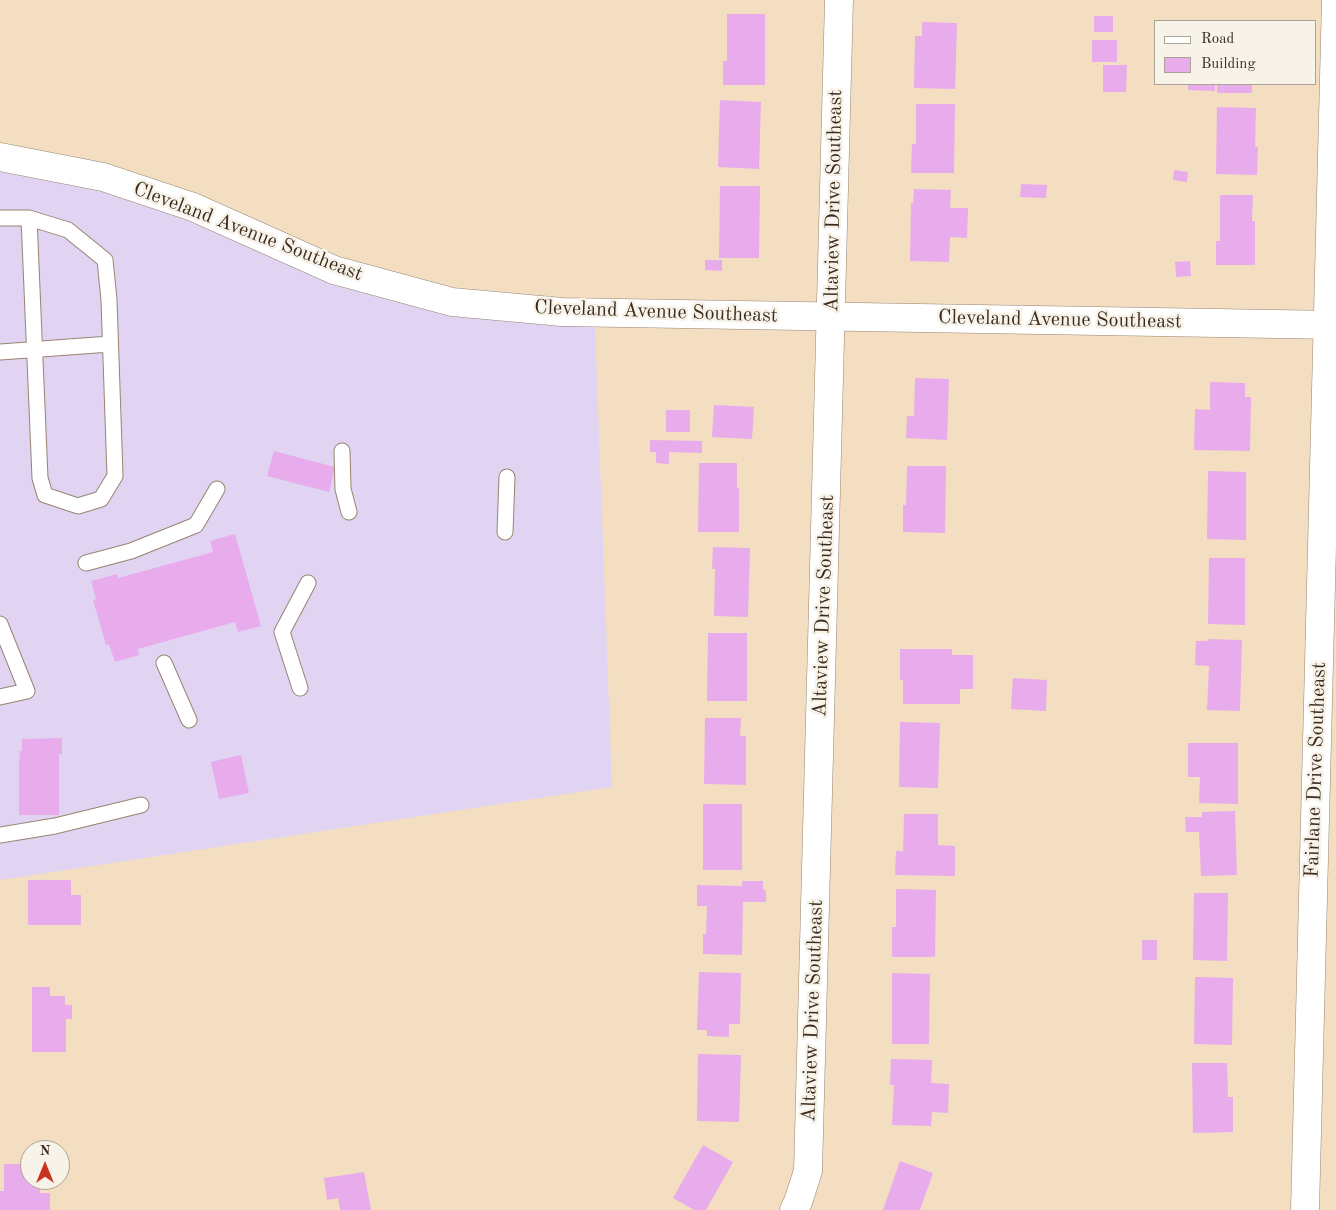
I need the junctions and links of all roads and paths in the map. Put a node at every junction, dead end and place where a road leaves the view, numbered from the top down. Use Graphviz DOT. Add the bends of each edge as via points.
graph roads {
  1 [pos="839,0"];
  2 [pos="1336,0"];
  3 [pos="0,157"];
  4 [pos="0,218"];
  5 [pos="29,218"];
  6 [pos="832,317"];
  7 [pos="1332,325"];
  8 [pos="110,344"];
  9 [pos="35,350"];
  10 [pos="0,352"];
  11 [pos="342,451"];
  12 [pos="507,477"];
  13 [pos="216,489"];
  14 [pos="349,512"];
  15 [pos="505,532"];
  16 [pos="86,563"];
  17 [pos="308,583"];
  18 [pos="0,624"];
  19 [pos="164,663"];
  20 [pos="300,688"];
  21 [pos="0,697"];
  22 [pos="189,720"];
  23 [pos="141,805"];
  24 [pos="0,835"];
  25 [pos="794,1210"];
  26 [pos="1305,1210"];
  1 -- 6 [label="street, Altaview Drive Southeast"];
  2 -- 7 [label="street, Fairlane Drive Southeast"];
  3 -- 6 [label="street, Cleveland Avenue Southeast" via="104,176 193,206 334,270 452,302 562,312"];
  4 -- 5 [label="lane"];
  5 -- 8 [label="lane" via="68,230 105,260"];
  5 -- 9 [label="lane"];
  6 -- 7 [label="street, Cleveland Avenue Southeast"];
  6 -- 25 [label="street, Altaview Drive Southeast" via="808,1171"];
  7 -- 26 [label="street, Fairlane Drive Southeast"];
  8 -- 9 [label="lane"];
  8 -- 9 [label="lane" via="115,476 101,499 78,506 45,496 42,487"];
  9 -- 10 [label="lane"];
  11 -- 14 [label="lane" via="343,489"];
  12 -- 15 [label="lane"];
  13 -- 16 [label="lane" via="196,525 131,551"];
  17 -- 20 [label="lane" via="282,632"];
  18 -- 21 [label="lane" via="26,692"];
  19 -- 22 [label="lane"];
  23 -- 24 [label="lane" via="55,826"];
}
